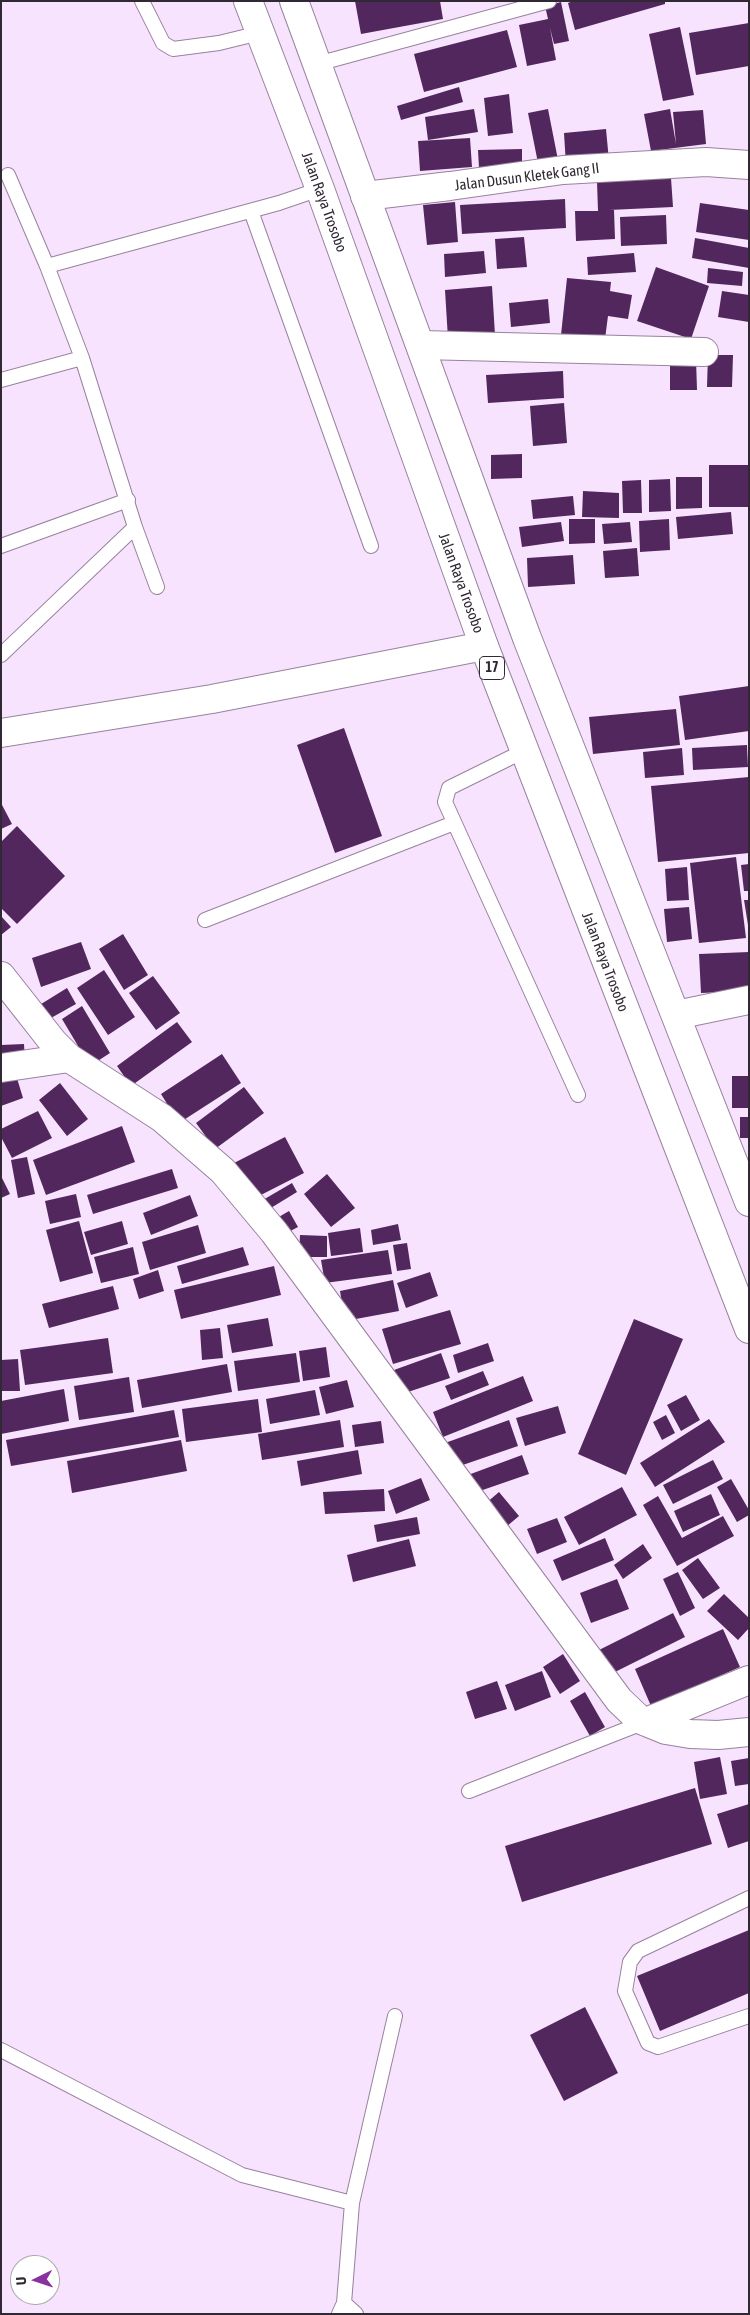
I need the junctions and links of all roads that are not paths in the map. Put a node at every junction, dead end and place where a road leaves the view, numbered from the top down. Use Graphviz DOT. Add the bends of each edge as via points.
graph roads {
  1 [pos="142,1"];
  2 [pos="248,1"];
  3 [pos="294,1"];
  4 [pos="549,1"];
  5 [pos="260,33"];
  6 [pos="317,64"];
  7 [pos="749,165"];
  8 [pos="8,175"];
  9 [pos="320,189"];
  10 [pos="365,196"];
  11 [pos="251,211"];
  12 [pos="47,266"];
  13 [pos="421,345"];
  14 [pos="704,352"];
  15 [pos="82,358"];
  16 [pos="1,380"];
  17 [pos="128,500"];
  18 [pos="135,527"];
  19 [pos="1,546"];
  20 [pos="371,546"];
  21 [pos="157,587"];
  22 [pos="484,646"];
  23 [pos="1,655"];
  24 [pos="1,732"];
  25 [pos="524,751"];
  26 [pos="454,823"];
  27 [pos="205,920"];
  28 [pos="1,976"];
  29 [pos="749,1000"];
  30 [pos="676,1015"];
  31 [pos="69,1058"];
  32 [pos="1,1068"];
  33 [pos="578,1095"];
  34 [pos="749,1202"];
  35 [pos="749,1329"];
  36 [pos="749,1680"];
  37 [pos="646,1722"];
  38 [pos="749,1732"];
  39 [pos="469,1791"];
  40 [pos="749,1898"];
  41 [pos="395,2016"];
  42 [pos="749,2016"];
  43 [pos="1,2050"];
  44 [pos="352,2203"];
  45 [pos="341,2308"];
  46 [pos="356,2314"];
  1 -- 5 [label="lane" via="163,43 173,48 219,43"];
  2 -- 5 [label="main road, Jalan Raya Trosobo / 17"];
  3 -- 6 [label="main road"];
  4 -- 6 [label="lane"];
  5 -- 9 [label="main road, Jalan Raya Trosobo / 17"];
  6 -- 10 [label="main road"];
  7 -- 10 [label="main road, Jalan Dusun Kletek Gang II" via="706,162 563,170"];
  8 -- 12 [label="lane"];
  9 -- 11 [label="lane"];
  9 -- 22 [label="main road, Jalan Raya Trosobo / 17"];
  10 -- 13 [label="main road"];
  11 -- 12 [label="lane"];
  11 -- 20 [label="lane"];
  12 -- 15 [label="lane"];
  13 -- 14 [label="main road"];
  13 -- 30 [label="main road" via="527,638"];
  15 -- 16 [label="lane"];
  15 -- 17 [label="lane"];
  17 -- 18 [label="lane"];
  17 -- 19 [label="lane"];
  18 -- 21 [label="lane"];
  18 -- 23 [label="lane"];
  22 -- 24 [label="main road" via="212,699"];
  22 -- 25 [label="main road, Jalan Raya Trosobo / 17"];
  25 -- 26 [label="lane" via="449,788 445,802"];
  25 -- 35 [label="main road, Jalan Raya Trosobo / 17"];
  26 -- 27 [label="lane"];
  26 -- 33 [label="lane"];
  28 -- 31 [label="main road"];
  29 -- 30 [label="main road"];
  30 -- 34 [label="main road"];
  31 -- 32 [label="main road"];
  31 -- 37 [label="main road" via="162,1118 223,1171 274,1232 599,1675 619,1700"];
  36 -- 37 [label="main road"];
  37 -- 38 [label="main road" via="690,1734"];
  37 -- 39 [label="lane"];
  40 -- 42 [label="lane" via="638,1951 630,1962 625,1991 648,2043 658,2047"];
  41 -- 44 [label="lane"];
  43 -- 44 [label="lane" via="242,2175"];
  44 -- 45 [label="lane"];
  45 -- 46 [label="lane"];
}
